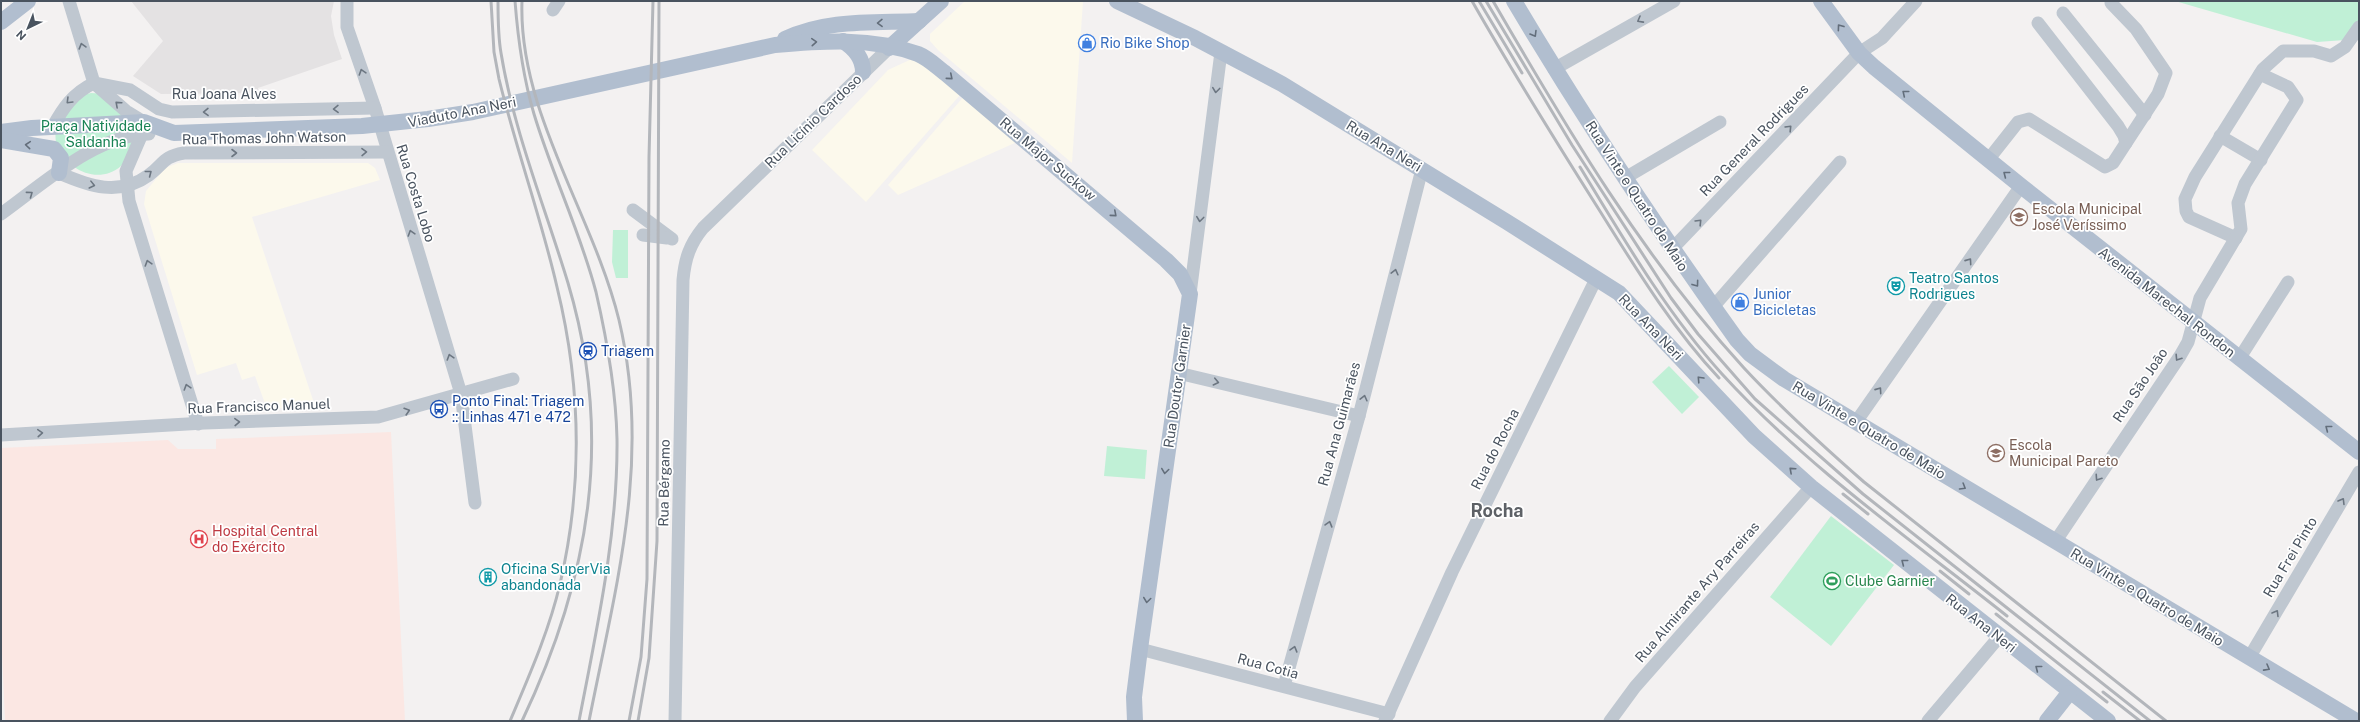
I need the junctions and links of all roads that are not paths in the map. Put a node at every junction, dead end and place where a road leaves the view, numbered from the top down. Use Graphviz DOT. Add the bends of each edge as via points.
graph roads {
  1 [pos="28,1"];
  2 [pos="69,1"];
  3 [pos="347,1"];
  4 [pos="941,1"];
  5 [pos="1116,1"];
  6 [pos="1514,1"];
  7 [pos="1674,1"];
  8 [pos="1821,1"];
  9 [pos="1916,1"];
  10 [pos="2111,3"];
  11 [pos="2063,13"];
  12 [pos="919,21"];
  13 [pos="1,22"];
  14 [pos="2038,23"];
  15 [pos="2359,27"];
  16 [pos="843,41"];
  17 [pos="769,46"];
  18 [pos="889,48"];
  19 [pos="1222,52"];
  20 [pos="1860,53"];
  21 [pos="918,54"];
  22 [pos="1554,69"];
  23 [pos="862,72"];
  24 [pos="2260,74"];
  25 [pos="94,83"];
  26 [pos="138,95"];
  27 [pos="375,108"];
  28 [pos="2145,115"];
  29 [pos="1720,122"];
  30 [pos="140,124"];
  31 [pos="52,128"];
  32 [pos="1,132"];
  33 [pos="2220,136"];
  34 [pos="1,140"];
  35 [pos="2126,143"];
  36 [pos="386,152"];
  37 [pos="1988,160"];
  38 [pos="2260,160"];
  39 [pos="1840,162"];
  40 [pos="1422,169"];
  41 [pos="59,173"];
  42 [pos="1625,178"];
  43 [pos="127,185"];
  44 [pos="2021,186"];
  45 [pos="633,210"];
  46 [pos="1,214"];
  47 [pos="643,235"];
  48 [pos="2236,238"];
  49 [pos="672,239"];
  50 [pos="690,246"];
  51 [pos="1672,249"];
  52 [pos="1596,279"];
  53 [pos="2288,282"];
  54 [pos="1190,294"];
  55 [pos="1713,307"];
  56 [pos="2193,323"];
  57 [pos="2239,359"];
  58 [pos="1178,374"];
  59 [pos="513,379"];
  60 [pos="461,394"];
  61 [pos="1359,416"];
  62 [pos="1856,422"];
  63 [pos="198,424"];
  64 [pos="1,435"];
  65 [pos="2359,452"];
  66 [pos="2359,472"];
  67 [pos="1811,487"];
  68 [pos="475,503"];
  69 [pos="2055,542"];
  70 [pos="1999,637"];
  71 [pos="1140,649"];
  72 [pos="2249,658"];
  73 [pos="1284,686"];
  74 [pos="2069,692"];
  75 [pos="1387,717"];
  76 [pos="675,721"];
  77 [pos="1135,721"];
  78 [pos="1610,721"];
  79 [pos="1928,721"];
  80 [pos="2047,721"];
  81 [pos="2108,721"];
  82 [pos="2356,721"];
  1 -- 13 [label="main road"];
  25 -- 2 [label="street, one-way"];
  27 -- 3 [label="street, Rua Costa Lobo, one-way" via="347,27"];
  4 -- 12 [label="main road, Rua Licínio Cardoso"];
  5 -- 19 [label="main road, Rua Ana Neri"];
  6 -- 22 [label="main road, Rua Vinte e Quatro de Maio, one-way"];
  7 -- 22 [label="street, one-way"];
  20 -- 8 [label="main road, Avenida Marechal Rondon, one-way"];
  9 -- 20 [label="street, Rua General Rodrigues" via="1882,38"];
  10 -- 28 [label="street" via="2136,29 2166,73 2158,94"];
  11 -- 28 [label="street"];
  12 -- 17 [label="main road, Viaduto Ana Neri, one-way" via="843,24 794,35"];
  12 -- 18 [label="main road, Rua Licínio Cardoso"];
  12 -- 21 [label="main road"];
  14 -- 35 [label="street" via="2118,126"];
  15 -- 24 [label="street" via="2345,47 2331,56 2314,51 2282,51"];
  17 -- 16 [label="main road, Viaduto Ana Neri, one-way"];
  16 -- 18 [label="main road, Viaduto Ana Neri"];
  16 -- 23 [label="main road" via="860,58"];
  17 -- 30 [label="main road, Viaduto Ana Neri" via="473,112 400,124 174,133"];
  18 -- 21 [label="main road, Rua Major Suckow"];
  18 -- 23 [label="street, Rua Licínio Cardoso"];
  19 -- 40 [label="main road, Rua Ana Neri" via="1282,84"];
  19 -- 54 [label="street, Rua Doutor Garnier, one-way"];
  37 -- 20 [label="main road, Avenida Marechal Rondon, one-way"];
  51 -- 20 [label="street, Rua General Rodrigues, one-way"];
  21 -- 54 [label="main road, Rua Major Suckow, one-way" via="945,73 1166,260 1180,274"];
  22 -- 42 [label="main road, Rua Vinte e Quatro de Maio"];
  23 -- 50 [label="street, Rua Licínio Cardoso" via="703,228"];
  24 -- 33 [label="street"];
  24 -- 38 [label="street, Rua São João" via="2288,87 2297,100"];
  25 -- 26 [label="street, Rua Joana Alves" via="130,90"];
  30 -- 25 [label="street, one-way"];
  25 -- 31 [label="street, one-way" via="64,106"];
  27 -- 26 [label="street, Rua Joana Alves, one-way" via="172,112 159,109"];
  26 -- 30 [label="street"];
  27 -- 36 [label="street, Rua Costa Lobo"];
  28 -- 35 [label="street"];
  29 -- 42 [label="street"];
  30 -- 31 [label="main road"];
  30 -- 41 [label="street" via="93,150"];
  30 -- 43 [label="street" via="126,171"];
  31 -- 32 [label="main road"];
  33 -- 38 [label="street"];
  33 -- 48 [label="street" via="2185,199 2186,211 2189,217"];
  41 -- 34 [label="main road, one-way" via="61,158 54,149"];
  35 -- 37 [label="street" via="2113,163 2105,167 2029,119 2024,119 2018,122"];
  43 -- 36 [label="street, Rua Thomas John Watson, one-way" via="150,174 168,157 184,153"];
  60 -- 36 [label="street, Rua Costa Lobo, one-way"];
  44 -- 37 [label="main road, Avenida Marechal Rondon, one-way"];
  38 -- 48 [label="street, Rua São João" via="2245,184 2238,203 2241,229"];
  39 -- 55 [label="street"];
  40 -- 52 [label="main road, Rua Ana Neri"];
  61 -- 40 [label="street, Rua Ana Guimarães, one-way"];
  41 -- 43 [label="street, one-way" via="97,187"];
  46 -- 41 [label="street, one-way"];
  42 -- 51 [label="main road, Rua Vinte e Quatro de Maio"];
  63 -- 43 [label="street, one-way" via="129,201"];
  44 -- 56 [label="main road, Avenida Marechal Rondon"];
  62 -- 44 [label="street, one-way"];
  45 -- 49 [label="street"];
  47 -- 49 [label="street"];
  48 -- 56 [label="street, Rua São João" via="2200,298"];
  49 -- 50 [label="street"];
  50 -- 76 [label="street, Rua Bérgamo" via="683,280"];
  51 -- 55 [label="main road, Rua Vinte e Quatro de Maio, one-way"];
  67 -- 52 [label="main road, Rua Ana Neri, one-way" via="1754,436 1627,301"];
  52 -- 75 [label="street, Rua do Rocha" via="1452,572"];
  53 -- 57 [label="street"];
  54 -- 58 [label="main road, Rua Doutor Garnier"];
  55 -- 62 [label="main road, Rua Vinte e Quatro de Maio" via="1737,340 1767,368"];
  56 -- 57 [label="main road, Avenida Marechal Rondon"];
  56 -- 69 [label="street, Rua São João, one-way" via="2188,342 2180,356"];
  65 -- 57 [label="main road, Avenida Marechal Rondon, one-way"];
  58 -- 61 [label="street, one-way"];
  58 -- 71 [label="main road, Rua Doutor Garnier, one-way"];
  59 -- 60 [label="street, Rua Francisco Manuel"];
  63 -- 60 [label="street, Rua Francisco Manuel, one-way" via="378,418"];
  60 -- 68 [label="street, Rua Costa Lobo"];
  73 -- 61 [label="street, Rua Ana Guimarães, one-way"];
  62 -- 69 [label="main road, Rua Vinte e Quatro de Maio, one-way"];
  64 -- 63 [label="street, Rua Francisco Manuel, one-way"];
  72 -- 66 [label="street, Rua Frei Pinto, one-way"];
  70 -- 67 [label="main road, Rua Ana Neri, one-way"];
  67 -- 78 [label="street, Rua Almirante Ary Parreiras" via="1635,686"];
  69 -- 72 [label="main road, Rua Vinte e Quatro de Maio"];
  74 -- 70 [label="main road, Rua Ana Neri, one-way"];
  70 -- 79 [label="street"];
  71 -- 73 [label="street, Rua Cotia"];
  71 -- 77 [label="main road, Rua Doutor Garnier" via="1134,697"];
  72 -- 82 [label="main road, Rua Vinte e Quatro de Maio, one-way"];
  73 -- 75 [label="street, Rua Cotia"];
  74 -- 80 [label="main road"];
  74 -- 81 [label="main road, Rua Ana Neri"];
}
